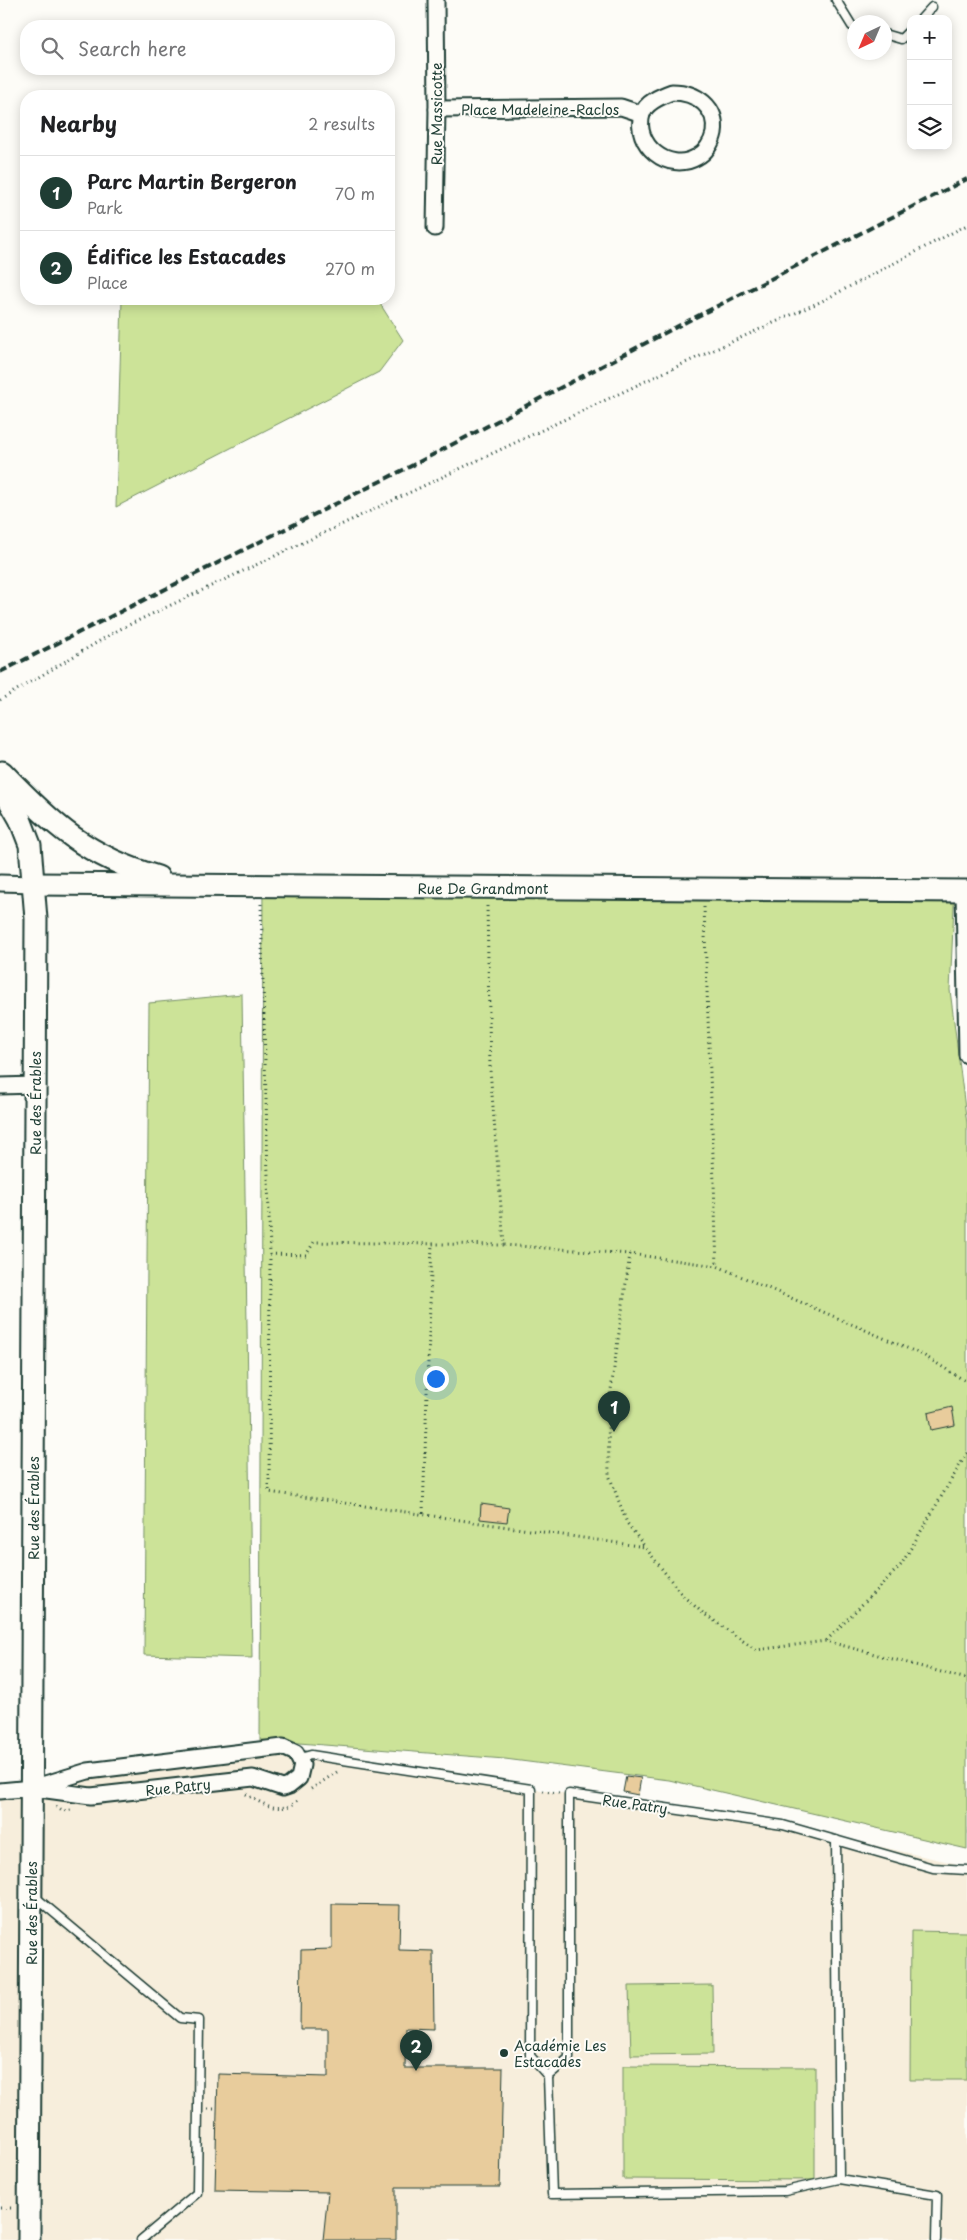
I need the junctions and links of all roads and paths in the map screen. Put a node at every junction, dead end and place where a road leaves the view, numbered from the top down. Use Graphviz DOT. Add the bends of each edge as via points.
graph roads {
  1 [pos="436,0"];
  2 [pos="836,0"];
  3 [pos="932,7"];
  4 [pos="925,15"];
  5 [pos="847,18"];
  6 [pos="907,33"];
  7 [pos="892,36"];
  8 [pos="437,109"];
  9 [pos="642,114"];
  10 [pos="967,225"];
  11 [pos="435,228"];
  12 [pos="0,700"];
  13 [pos="0,769"];
  14 [pos="0,784"];
  15 [pos="0,883"];
  16 [pos="34,884"];
  17 [pos="188,885"];
  18 [pos="260,886"];
  19 [pos="487,888"];
  20 [pos="703,889"];
  21 [pos="965,891"];
  22 [pos="967,1055"];
  23 [pos="35,1085"];
  24 [pos="0,1086"];
  25 [pos="432,1243"];
  26 [pos="504,1245"];
  27 [pos="270,1254"];
  28 [pos="630,1254"];
  29 [pos="717,1266"];
  30 [pos="967,1382"];
  31 [pos="967,1453"];
  32 [pos="423,1513"];
  33 [pos="645,1547"];
  34 [pos="826,1641"];
  35 [pos="967,1679"];
  36 [pos="300,1758"];
  37 [pos="32,1788"];
  38 [pos="531,1789"];
  39 [pos="0,1791"];
  40 [pos="570,1794"];
  41 [pos="836,1840"];
  42 [pos="967,1870"];
  43 [pos="31,1894"];
  44 [pos="548,2076"];
  45 [pos="839,2179"];
  46 [pos="29,2240"];
  47 [pos="142,2240"];
  48 [pos="936,2240"];
  1 -- 8 [label="street, Rue Massicotte"];
  2 -- 5 [label="lane"];
  3 -- 4 [label="lane"];
  6 -- 7 [label="lane" via="901,39"];
  8 -- 9 [label="street, Place Madeleine-Raclos" via="621,107"];
  8 -- 11 [label="street, Rue Massicotte"];
  9 -- 9 [label="street" via="650,103 672,92 695,95 711,112 714,135 709,146 691,161 668,161 650,148 641,125"];
  10 -- 12 [label="path" via="822,301 118,630"];
  13 -- 17 [label="street" via="53,823 81,844 133,870"];
  14 -- 16 [label="street, Rue des Érables" via="28,839"];
  15 -- 16 [label="street, Rue De Grandmont"];
  16 -- 17 [label="street, Rue De Grandmont"];
  16 -- 23 [label="street, Rue des Érables"];
  17 -- 18 [label="street, Rue De Grandmont"];
  18 -- 19 [label="street, Rue De Grandmont"];
  18 -- 27 [label="path"];
  19 -- 20 [label="street, Rue De Grandmont"];
  19 -- 26 [label="path" via="490,1069"];
  20 -- 21 [label="street, Rue De Grandmont"];
  20 -- 29 [label="path"];
  21 -- 22 [label="street"];
  23 -- 24 [label="street"];
  23 -- 37 [label="street, Rue des Érables"];
  25 -- 26 [label="path"];
  25 -- 27 [label="path" via="314,1242 306,1255"];
  25 -- 32 [label="path"];
  26 -- 28 [label="path"];
  27 -- 32 [label="path" via="269,1492"];
  28 -- 29 [label="path"];
  28 -- 33 [label="path" via="608,1411 609,1476 627,1523"];
  29 -- 30 [label="path" via="923,1355"];
  31 -- 34 [label="path" via="900,1565"];
  32 -- 33 [label="path"];
  33 -- 34 [label="path" via="683,1596 756,1650"];
  34 -- 35 [label="path"];
  36 -- 37 [label="street, Rue Patry" via="283,1747 88,1772"];
  36 -- 37 [label="street, Rue Patry" via="299,1778 283,1788 253,1778 91,1796"];
  36 -- 38 [label="lane, Rue Patry" via="311,1755"];
  37 -- 39 [label="street, Rue Patry"];
  37 -- 43 [label="street, Rue des Érables"];
  38 -- 40 [label="path"];
  38 -- 44 [label="lane" via="530,2056"];
  40 -- 41 [label="lane, Rue Patry" via="783,1826"];
  40 -- 44 [label="lane" via="569,2058"];
  41 -- 42 [label="lane, Rue Patry" via="933,1868"];
  41 -- 45 [label="lane"];
  43 -- 46 [label="street, Rue des Érables"];
  43 -- 47 [label="lane" via="180,2018 199,2020 197,2193"];
  44 -- 45 [label="lane" via="552,2194 785,2191"];
  45 -- 48 [label="lane" via="937,2195"];
}
